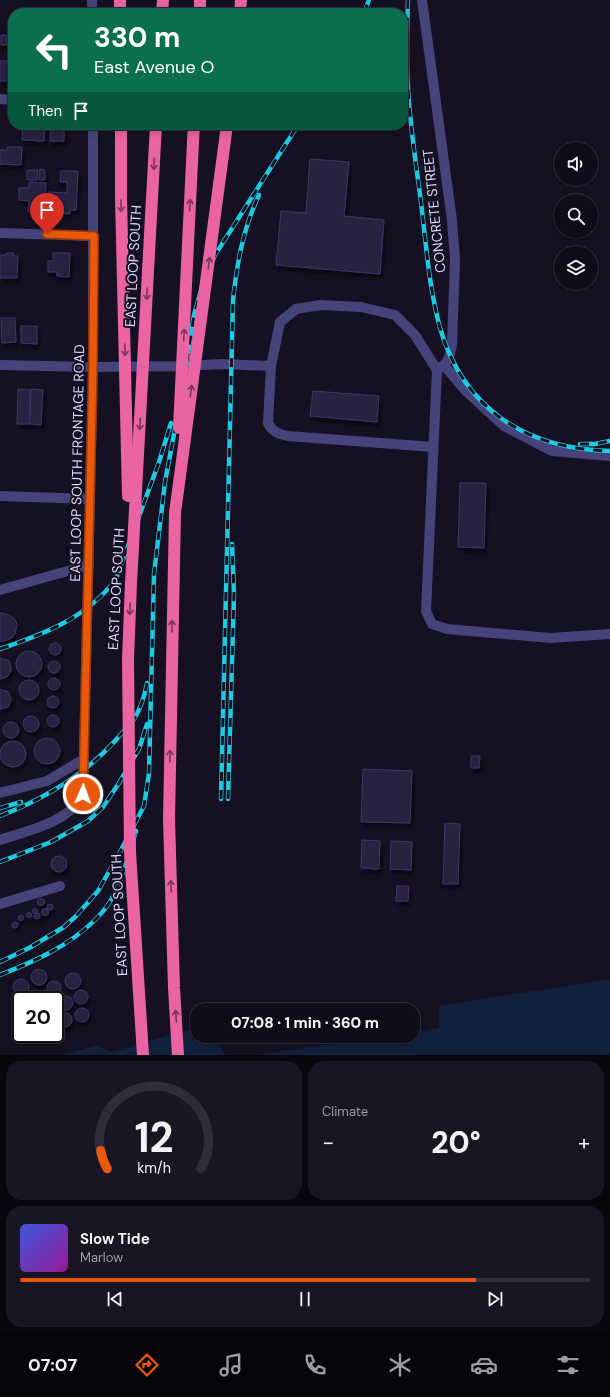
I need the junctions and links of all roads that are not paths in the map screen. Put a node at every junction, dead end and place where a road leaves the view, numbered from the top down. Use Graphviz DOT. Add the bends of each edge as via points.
graph roads {
  1 [pos="422,0"];
  2 [pos="93,130"];
  3 [pos="121,130"];
  4 [pos="156,130"];
  5 [pos="194,130"];
  6 [pos="226,130"];
  7 [pos="0,233"];
  8 [pos="94,236"];
  9 [pos="0,364"];
  10 [pos="271,366"];
  11 [pos="93,367"];
  12 [pos="440,368"];
  13 [pos="433,447"];
  14 [pos="610,456"];
  15 [pos="0,496"];
  16 [pos="90,499"];
  17 [pos="175,513"];
  18 [pos="89,565"];
  19 [pos="131,583"];
  20 [pos="0,590"];
  21 [pos="610,634"];
  22 [pos="84,759"];
  23 [pos="0,793"];
  24 [pos="0,840"];
  25 [pos="60,886"];
  26 [pos="1,900"];
  27 [pos="143,1055"];
  28 [pos="178,1055"];
  1 -- 12 [label="street, CONCRETE STREET" via="452,220 455,260 452,345 448,361"];
  2 -- 8 [label="street, EAST LOOP SOUTH FRONTAGE ROAD"];
  3 -- 19 [label="highway, one-way, bridge"];
  4 -- 19 [label="highway, EAST LOOP SOUTH, one-way, bridge"];
  17 -- 5 [label="highway, one-way, bridge"];
  17 -- 6 [label="highway, one-way, bridge"];
  7 -- 8 [label="street"];
  8 -- 11 [label="street, EAST LOOP SOUTH FRONTAGE ROAD"];
  9 -- 11 [label="street"];
  10 -- 11 [label="street" via="222,364"];
  10 -- 12 [label="street" via="280,322 296,309 320,305 360,307 395,315 415,335"];
  10 -- 13 [label="street" via="268,423 270,428 278,433 288,436"];
  11 -- 16 [label="street, EAST LOOP SOUTH FRONTAGE ROAD"];
  12 -- 13 [label="street"];
  12 -- 14 [label="street" via="504,426 552,451"];
  13 -- 21 [label="street" via="426,611 432,624 447,629 550,638"];
  15 -- 16 [label="street"];
  16 -- 18 [label="street, EAST LOOP SOUTH FRONTAGE ROAD"];
  28 -- 17 [label="highway, one-way" via="169,819"];
  18 -- 20 [label="street"];
  18 -- 22 [label="street, EAST LOOP SOUTH FRONTAGE ROAD"];
  19 -- 27 [label="highway, EAST LOOP SOUTH, one-way, bridge" via="128,659 130,852"];
  22 -- 23 [label="street" via="47,781"];
  22 -- 24 [label="street, EAST LOOP SOUTH FRONTAGE ROAD" via="83,794 73,808 47,825"];
  25 -- 26 [label="street"];
}
